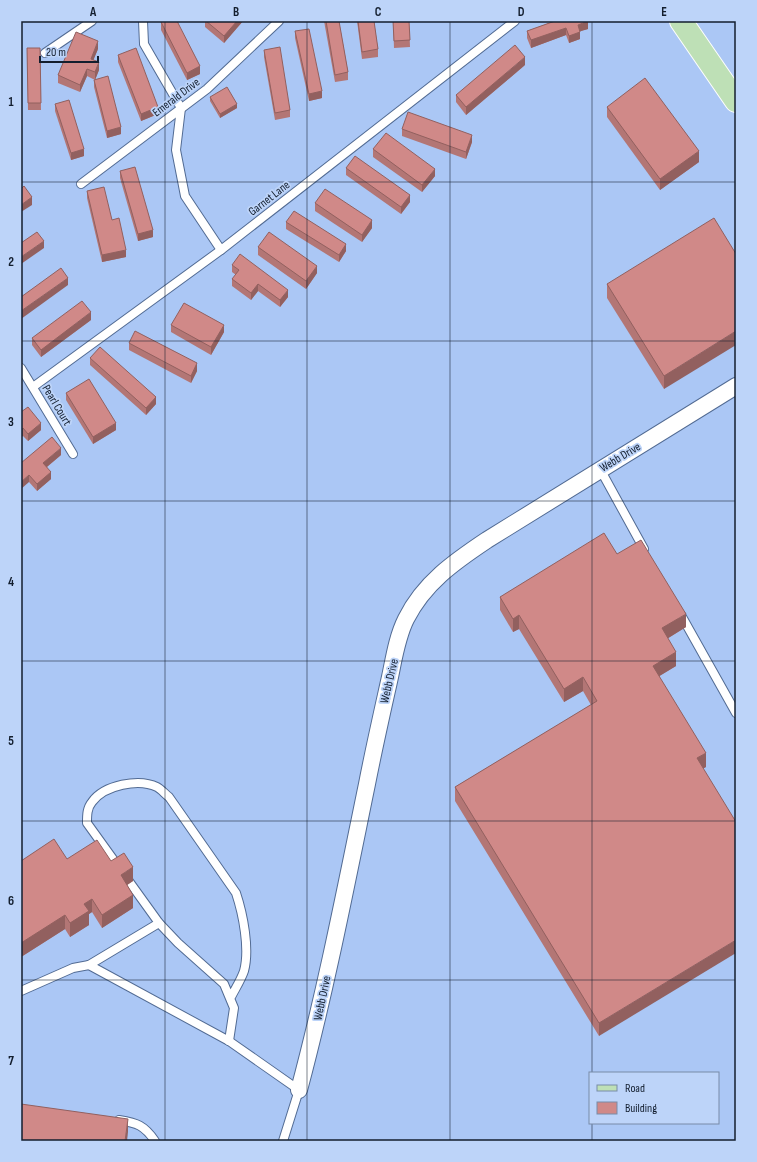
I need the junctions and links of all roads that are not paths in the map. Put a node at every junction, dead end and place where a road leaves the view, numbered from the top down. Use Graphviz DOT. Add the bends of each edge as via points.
graph roads {
  1 [pos="92,21"];
  2 [pos="143,21"];
  3 [pos="279,21"];
  4 [pos="515,21"];
  5 [pos="680,21"];
  6 [pos="45,53"];
  7 [pos="734,91"];
  8 [pos="181,108"];
  9 [pos="81,184"];
  10 [pos="221,250"];
  11 [pos="21,368"];
  12 [pos="736,386"];
  13 [pos="32,387"];
  14 [pos="73,454"];
  15 [pos="600,469"];
  16 [pos="650,560"];
  17 [pos="678,608"];
  18 [pos="736,713"];
  19 [pos="159,923"];
  20 [pos="89,965"];
  21 [pos="21,991"];
  22 [pos="231,997"];
  23 [pos="229,1041"];
  24 [pos="299,1090"];
  25 [pos="113,1119"];
  26 [pos="155,1141"];
  27 [pos="283,1141"];
  1 -- 6 [label="lane"];
  2 -- 8 [label="lane" via="144,44"];
  3 -- 8 [label="lane, Emerald Drive" via="207,89"];
  4 -- 10 [label="lane, Garnet Lane"];
  5 -- 7 [label="main road"];
  8 -- 9 [label="lane, Emerald Drive"];
  8 -- 10 [label="lane" via="176,150 185,196"];
  10 -- 13 [label="lane, Garnet Lane"];
  11 -- 13 [label="lane, Pearl Court"];
  12 -- 15 [label="street, Webb Drive"];
  13 -- 14 [label="lane, Pearl Court"];
  15 -- 16 [label="lane"];
  15 -- 24 [label="street, Webb Drive" via="455,561 418,599 406,620 380,720 317,1024"];
  17 -- 18 [label="lane"];
  19 -- 20 [label="lane"];
  19 -- 22 [label="lane" via="224,984"];
  19 -- 22 [label="lane" via="87,823 87,812 92,801 107,790 126,784 143,783 158,787 169,797 236,893 242,910 244,971"];
  20 -- 21 [label="lane" via="73,968"];
  20 -- 23 [label="lane"];
  22 -- 23 [label="lane" via="234,1008"];
  23 -- 24 [label="lane"];
  24 -- 27 [label="lane, Webb Drive"];
  25 -- 26 [label="lane" via="136,1123 149,1132"];
}
